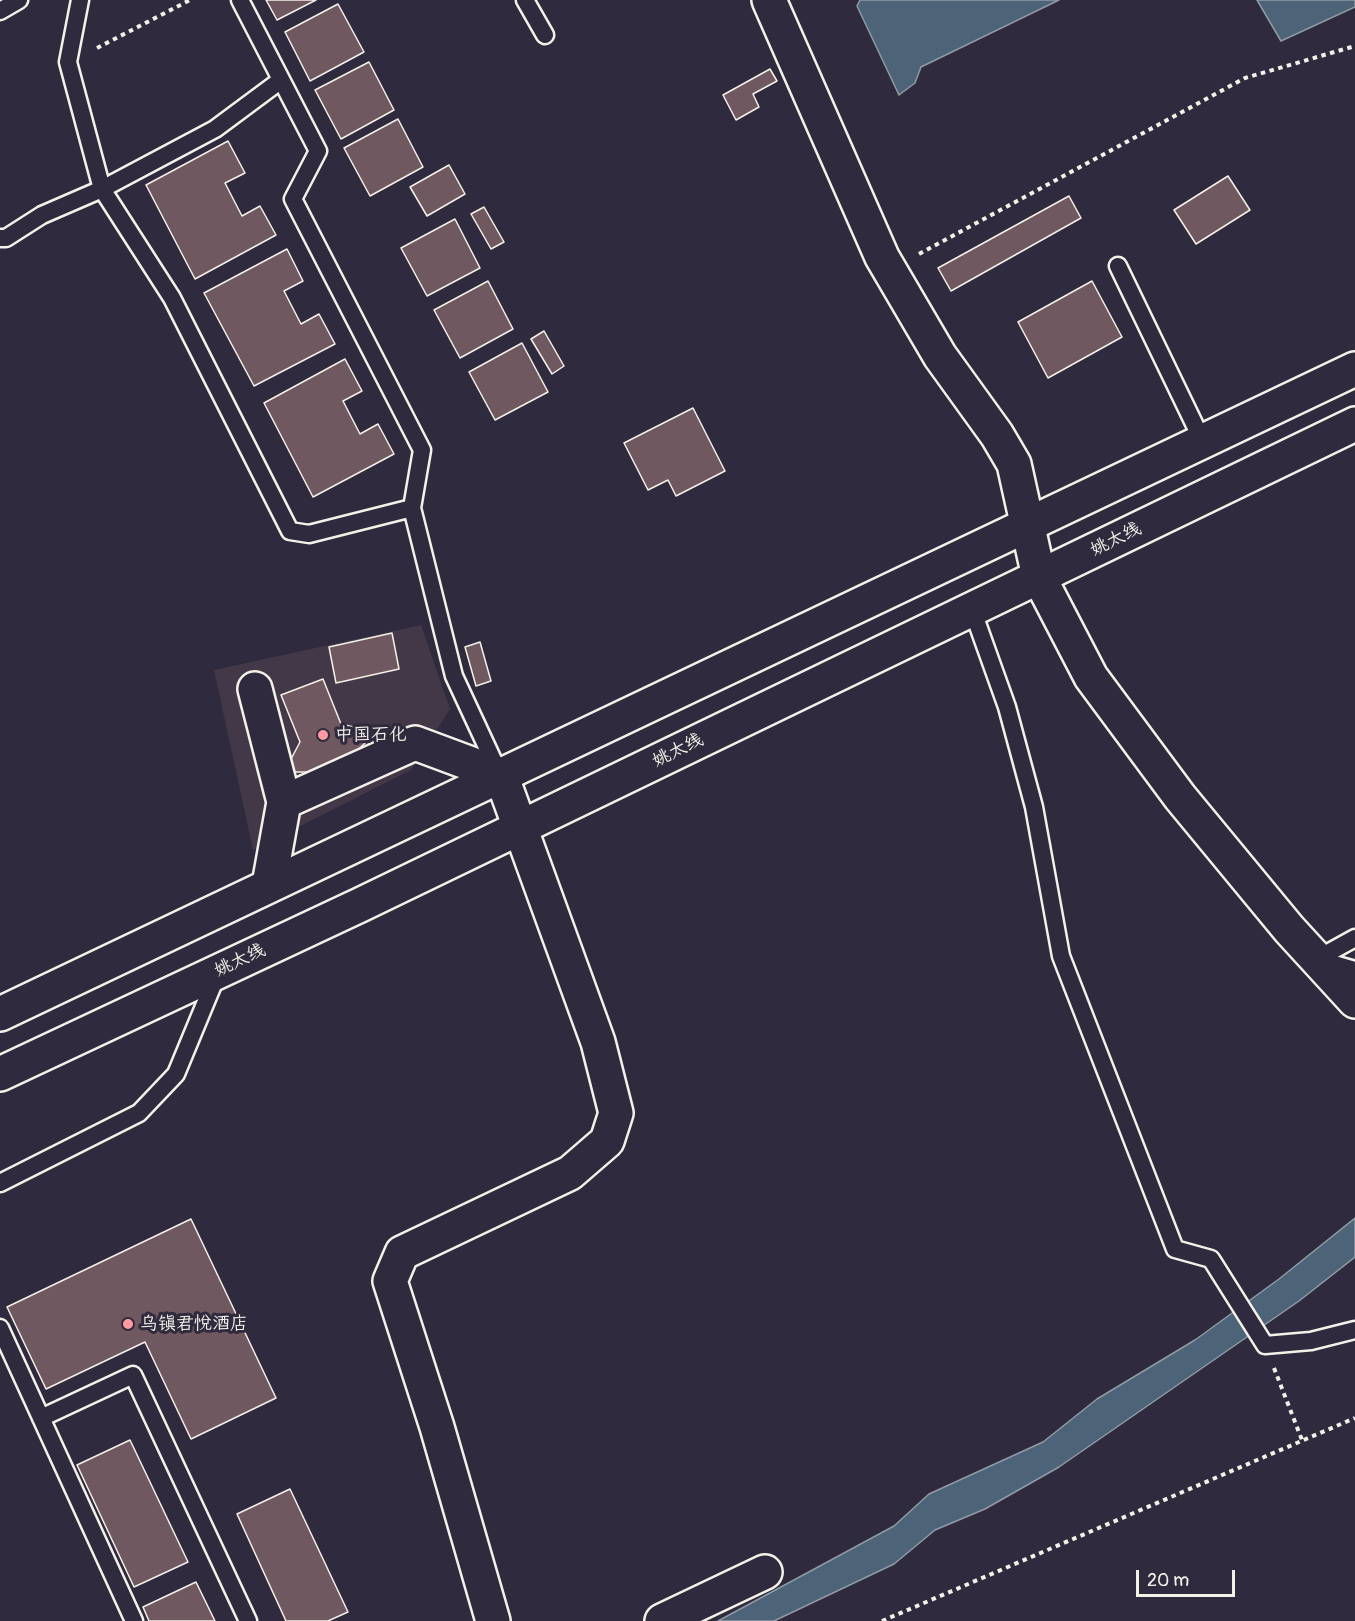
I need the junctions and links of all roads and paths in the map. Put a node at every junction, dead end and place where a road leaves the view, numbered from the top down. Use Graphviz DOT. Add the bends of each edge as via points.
graph roads {
  1 [pos="19,0"];
  2 [pos="80,0"];
  3 [pos="190,0"];
  4 [pos="240,0"];
  5 [pos="525,0"];
  6 [pos="768,0"];
  7 [pos="0,11"];
  8 [pos="545,35"];
  9 [pos="1355,46"];
  10 [pos="68,62"];
  11 [pos="281,80"];
  12 [pos="102,189"];
  13 [pos="0,238"];
  14 [pos="1118,266"];
  15 [pos="890,270"];
  16 [pos="1355,369"];
  17 [pos="1355,424"];
  18 [pos="1203,442"];
  19 [pos="412,508"];
  20 [pos="1029,526"];
  21 [pos="1039,577"];
  22 [pos="972,609"];
  23 [pos="255,689"];
  24 [pos="501,775"];
  25 [pos="284,802"];
  26 [pos="520,827"];
  27 [pos="269,885"];
  28 [pos="1355,938"];
  29 [pos="1317,959"];
  30 [pos="1355,970"];
  31 [pos="218,972"];
  32 [pos="1355,1000"];
  33 [pos="0,1014"];
  34 [pos="0,1074"];
  35 [pos="0,1182"];
  36 [pos="0,1328"];
  37 [pos="1355,1330"];
  38 [pos="1265,1345"];
  39 [pos="41,1418"];
  40 [pos="1355,1418"];
  41 [pos="1302,1440"];
  42 [pos="765,1572"];
  43 [pos="134,1621"];
  44 [pos="248,1621"];
  45 [pos="493,1621"];
  46 [pos="662,1621"];
  47 [pos="882,1621"];
  1 -- 7 [label="lane"];
  2 -- 10 [label="lane"];
  3 -- 10 [label="path"];
  4 -- 11 [label="lane"];
  5 -- 8 [label="lane"];
  6 -- 15 [label="main road"];
  9 -- 15 [label="path" via="1245,78"];
  10 -- 12 [label="lane"];
  11 -- 12 [label="lane" via="215,129"];
  11 -- 19 [label="lane" via="318,151 293,200 422,450"];
  12 -- 13 [label="lane"];
  12 -- 19 [label="lane" via="172,298 290,531 309,534"];
  14 -- 18 [label="lane"];
  15 -- 20 [label="main road" via="940,356 1014,464"];
  16 -- 18 [label="main road"];
  17 -- 21 [label="main road, 姚太线"];
  18 -- 20 [label="main road"];
  19 -- 24 [label="lane" via="454,676"];
  20 -- 21 [label="main road"];
  20 -- 24 [label="main road"];
  21 -- 22 [label="main road, 姚太线"];
  21 -- 29 [label="main road" via="1091,677 1180,797"];
  22 -- 26 [label="main road, 姚太线"];
  22 -- 38 [label="lane" via="1007,706 1034,807 1060,956 1176,1249 1211,1259"];
  23 -- 25 [label="main road"];
  24 -- 25 [label="main road" via="416,742"];
  24 -- 26 [label="main road"];
  24 -- 27 [label="main road"];
  25 -- 27 [label="main road"];
  26 -- 31 [label="main road, 姚太线"];
  26 -- 45 [label="main road" via="598,1042 616,1113 607,1141 570,1173 402,1253 390,1281"];
  27 -- 33 [label="main road"];
  28 -- 29 [label="lane"];
  29 -- 30 [label="lane"];
  29 -- 32 [label="main road"];
  31 -- 34 [label="main road, 姚太线"];
  31 -- 35 [label="lane" via="176,1074 139,1113"];
  36 -- 39 [label="lane"];
  37 -- 38 [label="lane" via="1311,1341"];
  38 -- 41 [label="path"];
  39 -- 43 [label="lane"];
  39 -- 44 [label="lane" via="133,1375"];
  40 -- 41 [label="path"];
  41 -- 47 [label="path"];
  42 -- 46 [label="main road"];
}
